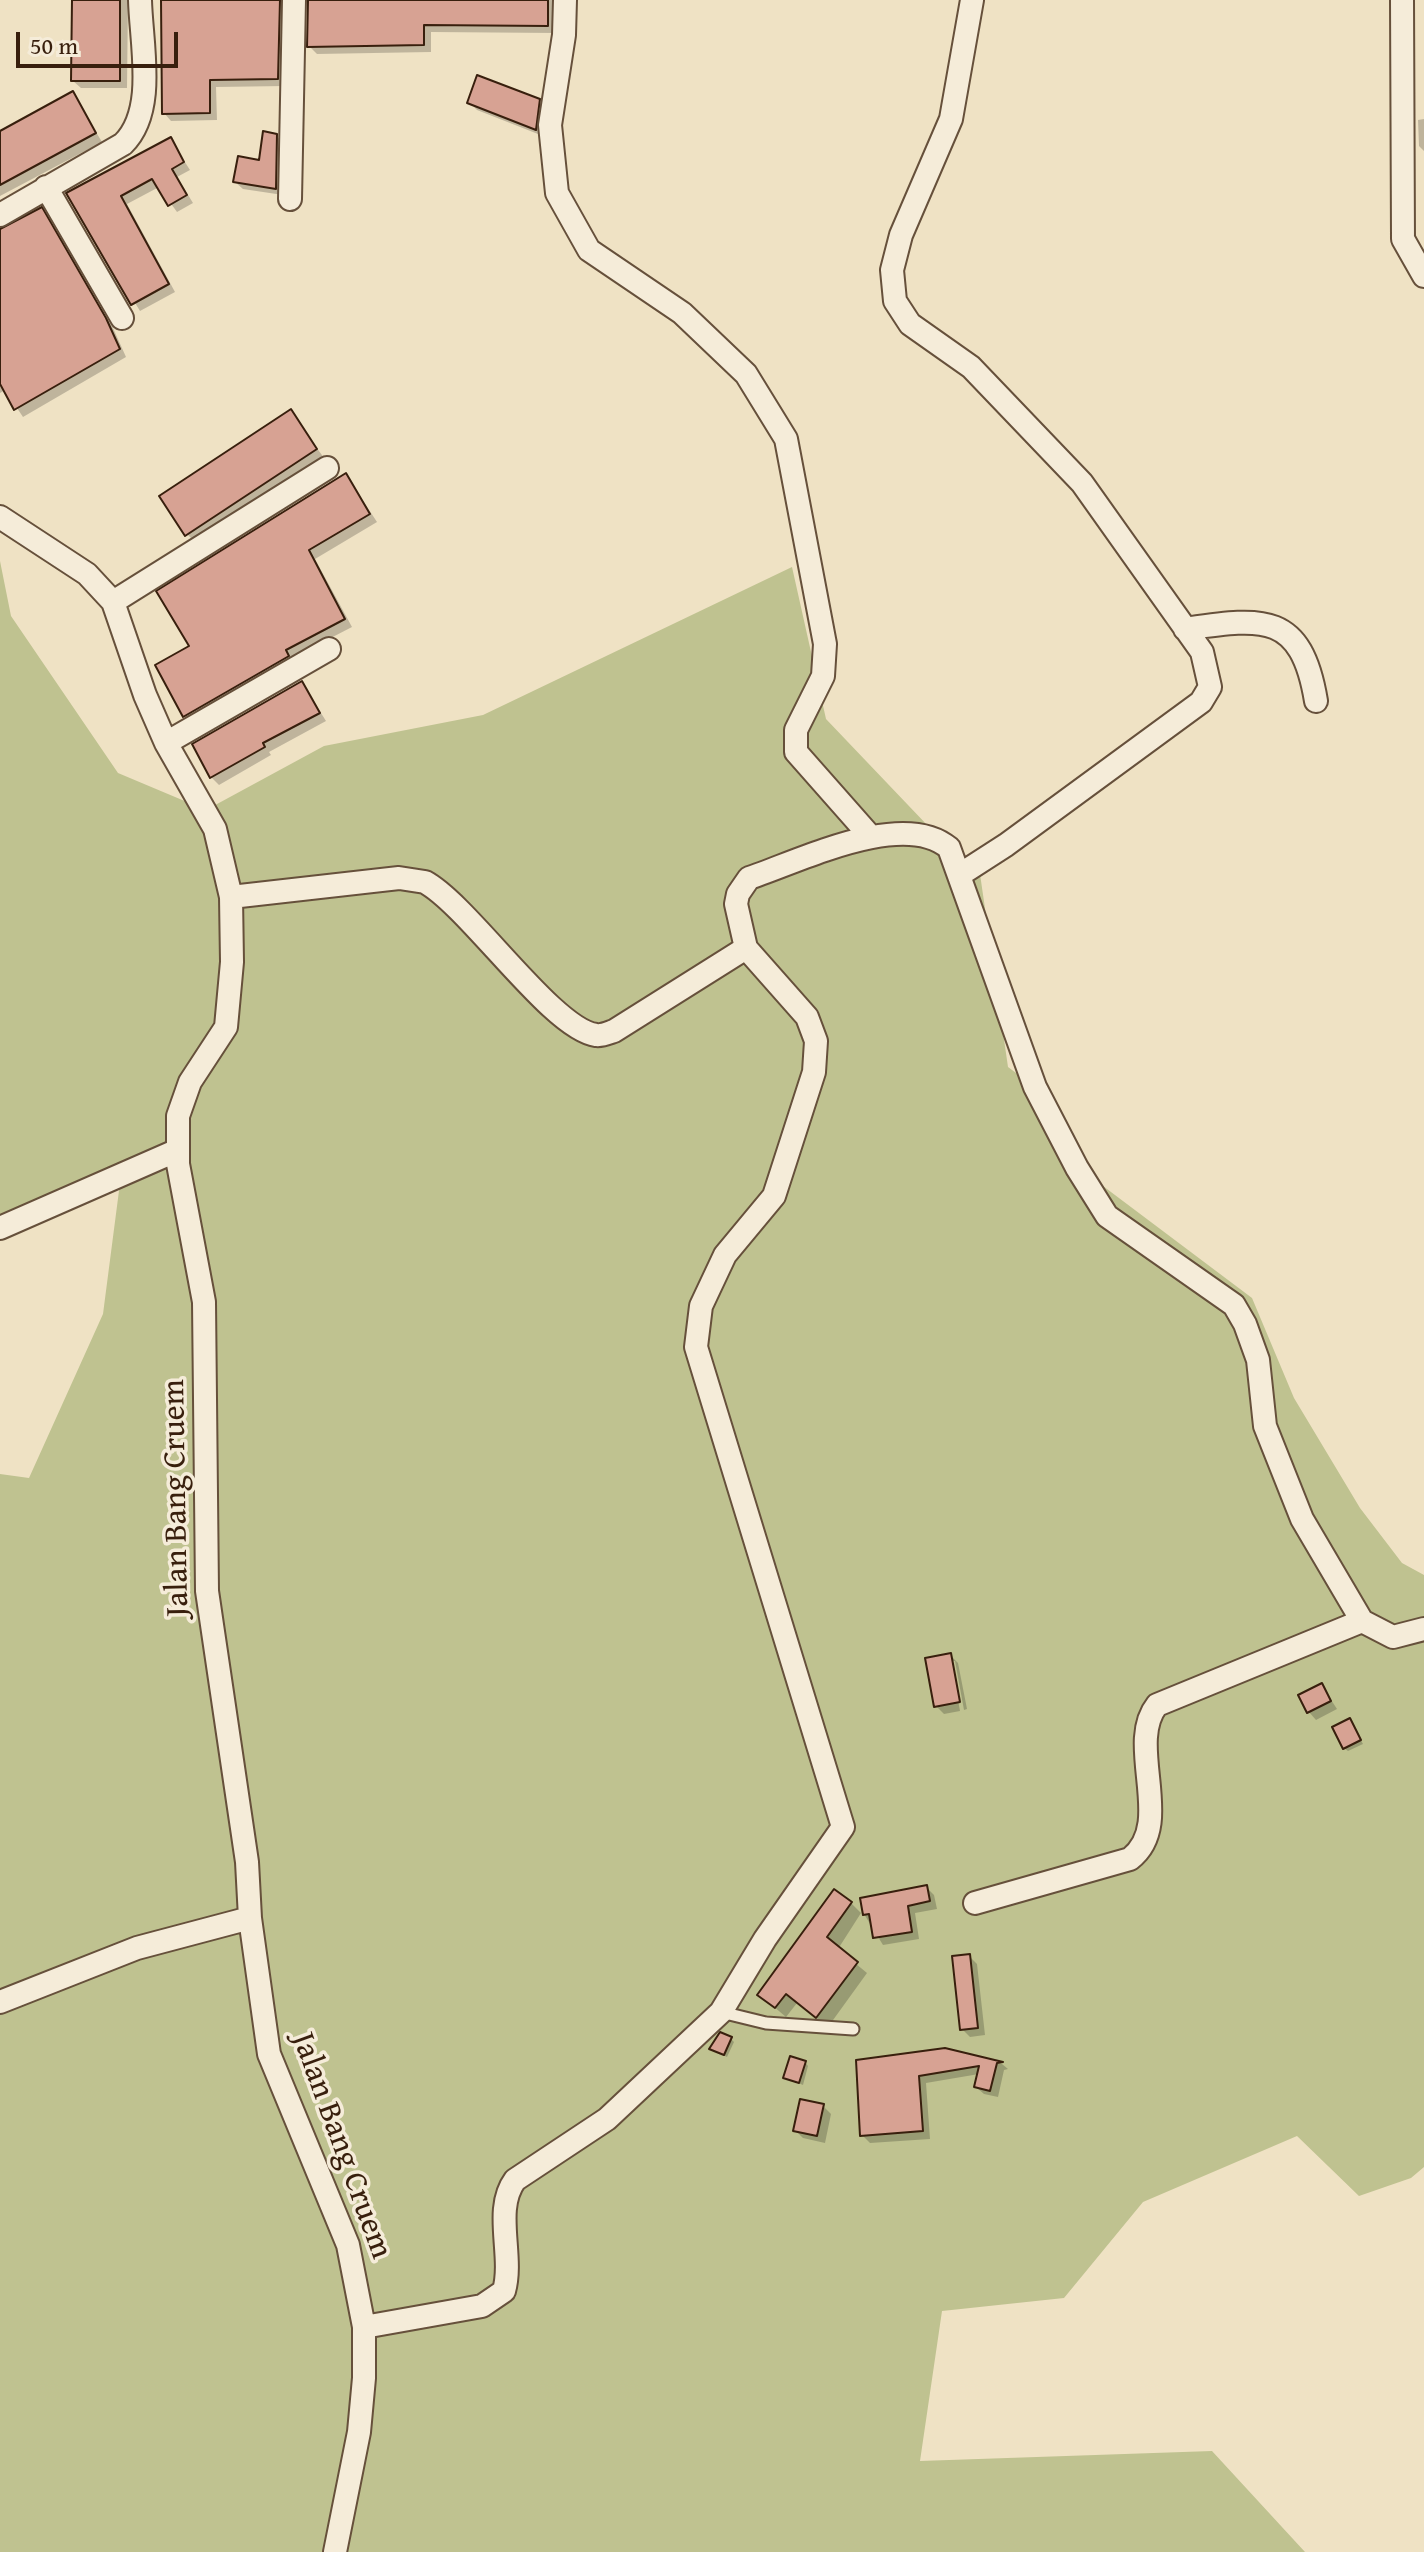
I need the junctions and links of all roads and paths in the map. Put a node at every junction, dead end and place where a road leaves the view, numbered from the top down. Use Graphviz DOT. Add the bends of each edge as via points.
graph roads {
  1 [pos="140,0"];
  2 [pos="294,0"];
  3 [pos="565,0"];
  4 [pos="972,0"];
  5 [pos="1402,0"];
  6 [pos="46,187"];
  7 [pos="290,199"];
  8 [pos="0,215"];
  9 [pos="1424,276"];
  10 [pos="122,318"];
  11 [pos="327,468"];
  12 [pos="0,517"];
  13 [pos="113,602"];
  14 [pos="1185,629"];
  15 [pos="329,649"];
  16 [pos="1316,701"];
  17 [pos="166,743"];
  18 [pos="871,837"];
  19 [pos="961,874"];
  20 [pos="231,897"];
  21 [pos="746,948"];
  22 [pos="178,1150"];
  23 [pos="0,1228"];
  24 [pos="1362,1621"];
  25 [pos="1424,1629"];
  26 [pos="975,1903"];
  27 [pos="250,1918"];
  28 [pos="0,2002"];
  29 [pos="721,2012"];
  30 [pos="853,2029"];
  31 [pos="364,2327"];
  32 [pos="335,2552"];
  1 -- 6 [label="street" via="143,102 134,133"];
  2 -- 7 [label="street"];
  3 -- 18 [label="street" via="550,125 557,193 589,250 682,313 746,374 786,439 825,644 823,676 796,730 796,752"];
  4 -- 14 [label="street" via="951,119 901,235 892,270 895,301 910,324 971,367 1082,483"];
  5 -- 9 [label="street" via="1403,239"];
  6 -- 8 [label="street"];
  6 -- 10 [label="street"];
  11 -- 13 [label="street"];
  12 -- 13 [label="street, Jalan Bang Cruem" via="87,574"];
  13 -- 17 [label="street, Jalan Bang Cruem"];
  14 -- 16 [label="street" via="1229,623 1274,625 1296,643 1310,665"];
  14 -- 19 [label="street" via="1209,671 1210,687 1201,702"];
  15 -- 17 [label="street"];
  17 -- 20 [label="street, Jalan Bang Cruem" via="215,829"];
  18 -- 19 [label="street" via="904,833 938,838"];
  18 -- 21 [label="street" via="749,878 736,904"];
  19 -- 24 [label="street" via="1035,1087 1107,1216 1234,1305 1245,1324 1258,1360 1265,1426 1302,1519"];
  20 -- 21 [label="street" via="409,879 431,885 550,1003 597,1035 614,1031"];
  20 -- 22 [label="street, Jalan Bang Cruem" via="226,1027 190,1082 178,1116"];
  21 -- 29 [label="street" via="807,1017 816,1041 814,1072 774,1196 725,1255 701,1306 696,1347 843,1827"];
  22 -- 23 [label="street"];
  22 -- 27 [label="street, Jalan Bang Cruem" via="204,1302 207,1591 247,1862"];
  24 -- 25 [label="street" via="1393,1637"];
  24 -- 26 [label="street" via="1157,1705 1150,1714 1147,1740 1150,1828 1144,1849 1130,1859"];
  27 -- 28 [label="street" via="137,1948"];
  27 -- 31 [label="street, Jalan Bang Cruem" via="269,2054 348,2245"];
  29 -- 30 [label="lane" via="766,2023"];
  29 -- 31 [label="street" via="607,2119 515,2180 505,2202 507,2277 496,2299"];
  31 -- 32 [label="street, Jalan Bang Cruem" via="359,2432"];
}
